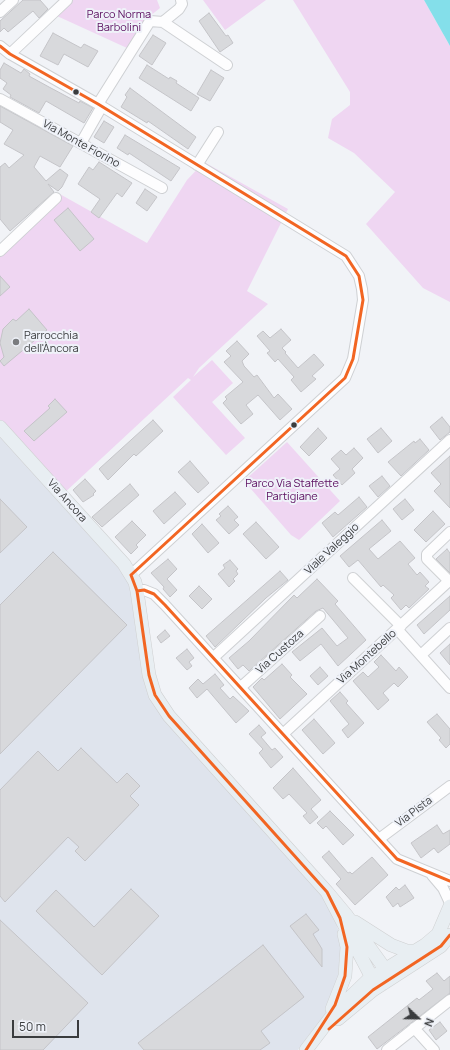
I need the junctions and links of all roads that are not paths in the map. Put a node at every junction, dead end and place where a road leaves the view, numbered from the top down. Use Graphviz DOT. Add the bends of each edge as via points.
graph roads {
  1 [pos="13,0"];
  2 [pos="67,0"];
  3 [pos="181,0"];
  4 [pos="0,12"];
  5 [pos="163,22"];
  6 [pos="0,46"];
  7 [pos="10,54"];
  8 [pos="227,65"];
  9 [pos="0,99"];
  10 [pos="100,105"];
  11 [pos="218,132"];
  12 [pos="81,143"];
  13 [pos="197,165"];
  14 [pos="162,188"];
  15 [pos="56,198"];
  16 [pos="0,251"];
  17 [pos="0,428"];
  18 [pos="450,440"];
  19 [pos="450,532"];
  20 [pos="131,575"];
  21 [pos="353,578"];
  22 [pos="448,581"];
  23 [pos="137,591"];
  24 [pos="320,616"];
  25 [pos="399,628"];
  26 [pos="450,628"];
  27 [pos="421,655"];
  28 [pos="214,657"];
  29 [pos="241,687"];
  30 [pos="450,688"];
  31 [pos="283,734"];
  32 [pos="450,786"];
  33 [pos="379,839"];
  34 [pos="432,875"];
  35 [pos="450,881"];
  36 [pos="450,904"];
  37 [pos="450,910"];
  38 [pos="343,917"];
  39 [pos="450,935"];
  40 [pos="415,951"];
  41 [pos="385,969"];
  42 [pos="378,980"];
  43 [pos="450,1000"];
  44 [pos="414,1028"];
  45 [pos="306,1050"];
  46 [pos="387,1050"];
  47 [pos="434,1050"];
  1 -- 4 [label="street"];
  2 -- 7 [label="street"];
  3 -- 5 [label="street" via="179,9"];
  5 -- 8 [label="street"];
  5 -- 10 [label="street" via="150,21"];
  6 -- 7 [label="street"];
  7 -- 10 [label="street"];
  9 -- 12 [label="street, Via Monte Fiorino"];
  10 -- 12 [label="street"];
  10 -- 13 [label="street"];
  11 -- 13 [label="street"];
  12 -- 14 [label="street, Via Monte Fiorino"];
  13 -- 20 [label="street" via="346,256 359,276 363,300 351,366 339,385"];
  15 -- 16 [label="street"];
  17 -- 20 [label="main road, Via Ancora" via="124,564"];
  18 -- 28 [label="street, Viale Valeggio"];
  19 -- 22 [label="street" via="427,554 427,559"];
  20 -- 23 [label="main road, Via Ancora"];
  21 -- 25 [label="street"];
  22 -- 25 [label="street, Via Montebello"];
  23 -- 28 [label="street" via="144,590 154,594"];
  23 -- 38 [label="main road, Via Ancora" via="149,675 155,695 169,716 327,892"];
  24 -- 29 [label="street, Via Custoza"];
  25 -- 27 [label="street"];
  25 -- 31 [label="street, Via Montebello"];
  26 -- 27 [label="street"];
  27 -- 30 [label="street"];
  28 -- 29 [label="street"];
  29 -- 31 [label="street"];
  31 -- 33 [label="street"];
  32 -- 33 [label="street, Via Pista"];
  33 -- 34 [label="street" via="397,860"];
  34 -- 35 [label="street"];
  34 -- 36 [label="street" via="444,888"];
  36 -- 37 [label="main road"];
  36 -- 40 [label="main road" via="438,934"];
  38 -- 40 [label="main road" via="392,945 407,951"];
  38 -- 41 [label="main road"];
  38 -- 42 [label="main road"];
  38 -- 45 [label="main road" via="348,948 345,976 335,1005"];
  39 -- 42 [label="main road" via="442,946"];
  40 -- 41 [label="main road"];
  41 -- 42 [label="main road"];
  42 -- 45 [label="main road"];
  43 -- 44 [label="street"];
  44 -- 46 [label="street"];
  44 -- 47 [label="street"];
}
